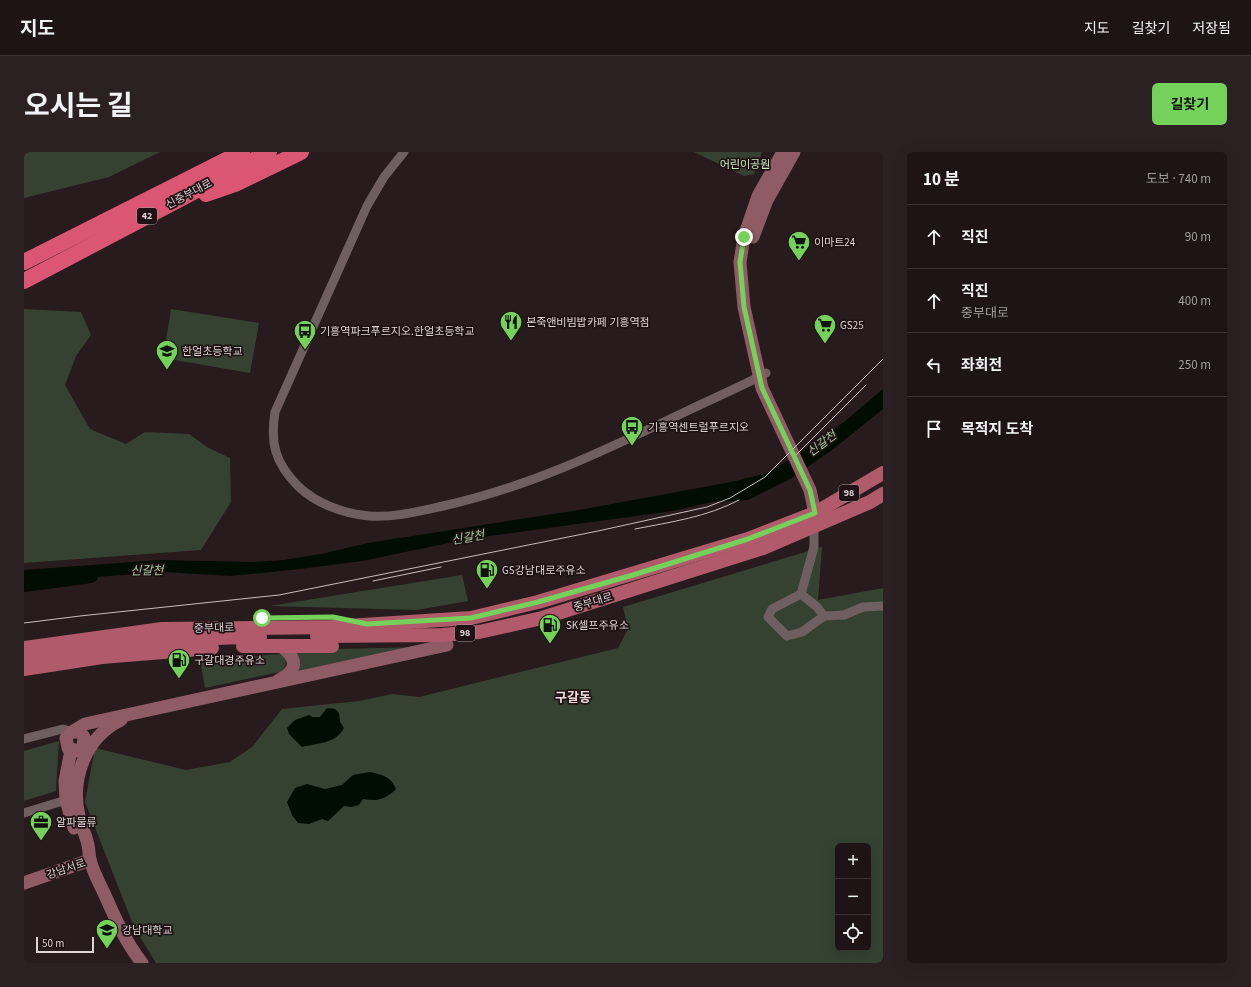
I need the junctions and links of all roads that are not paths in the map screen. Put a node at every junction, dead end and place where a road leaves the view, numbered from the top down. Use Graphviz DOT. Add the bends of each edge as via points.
graph roads {
  1 [pos="219,152"];
  2 [pos="242,152"];
  3 [pos="269,152"];
  4 [pos="301,152"];
  5 [pos="404,152"];
  6 [pos="783,152"];
  7 [pos="794,152"];
  8 [pos="171,204"];
  9 [pos="72,239"];
  10 [pos="24,262"];
  11 [pos="24,281"];
  12 [pos="763,375"];
  13 [pos="883,473"];
  14 [pos="883,494"];
  15 [pos="815,520"];
  16 [pos="801,594"];
  17 [pos="883,606"];
  18 [pos="824,616"];
  19 [pos="367,624"];
  20 [pos="479,632"];
  21 [pos="24,639"];
  22 [pos="447,645"];
  23 [pos="281,646"];
  24 [pos="24,648"];
  25 [pos="24,658"];
  26 [pos="69,662"];
  27 [pos="24,670"];
  28 [pos="24,675"];
  29 [pos="274,682"];
  30 [pos="132,714"];
  31 [pos="115,722"];
  32 [pos="24,739"];
  33 [pos="75,742"];
  34 [pos="66,800"];
  35 [pos="24,813"];
  36 [pos="78,815"];
  37 [pos="90,860"];
  38 [pos="24,884"];
  39 [pos="142,963"];
  1 -- 9 [label="highway" via="106,215"];
  2 -- 9 [label="highway, 신중부대로 / 42"];
  3 -- 8 [label="highway, 신중부대로 / 42"];
  4 -- 8 [label="highway" via="235,184"];
  5 -- 12 [label="street" via="384,177 367,206 275,412 272,438 281,466 296,484 310,495 334,508 370,516 398,515 467,501 514,487 592,457"];
  6 -- 12 [label="street" via="757,200 744,237 740,262 744,307"];
  7 -- 12 [label="street" via="764,206 752,242 748,265 751,306"];
  8 -- 11 [label="highway, 신중부대로 / 42"];
  9 -- 10 [label="highway, 신중부대로 / 42"];
  12 -- 15 [label="street" via="762,388 810,490"];
  13 -- 15 [label="main road, 중부대로 / 98"];
  14 -- 15 [label="main road, 중부대로 / 98" via="870,502"];
  15 -- 16 [label="street" via="814,547"];
  15 -- 19 [label="main road, 중부대로 / 98" via="538,602 471,618"];
  15 -- 20 [label="main road, 중부대로 / 98" via="763,548 549,616"];
  16 -- 18 [label="street"];
  16 -- 18 [label="street" via="772,609 768,617 775,625 787,636 802,632"];
  17 -- 18 [label="street" via="863,607 844,615"];
  19 -- 21 [label="main road" via="333,617 192,620 149,622"];
  19 -- 24 [label="main road, 중부대로 / 98" via="162,630"];
  20 -- 22 [label="main road"];
  20 -- 25 [label="main road, 중부대로 / 98" via="442,635 180,640 100,646"];
  22 -- 23 [label="main road"];
  22 -- 29 [label="street"];
  23 -- 26 [label="main road" via="174,650 102,656"];
  23 -- 29 [label="street" via="290,652 294,664 291,671"];
  26 -- 27 [label="main road"];
  26 -- 28 [label="main road" via="43,672"];
  29 -- 30 [label="street"];
  30 -- 31 [label="street"];
  30 -- 33 [label="street" via="85,724"];
  31 -- 33 [label="street" via="101,726"];
  31 -- 36 [label="street" via="93,743 82,763 77,797"];
  32 -- 33 [label="street" via="63,729"];
  33 -- 34 [label="street" via="65,781"];
  33 -- 36 [label="street" via="73,798"];
  34 -- 35 [label="street"];
  34 -- 37 [label="street" via="80,850"];
  36 -- 37 [label="street" via="89,845"];
  37 -- 38 [label="street, 강남서로"];
  37 -- 39 [label="street, 강남서로" via="126,942"];
}
